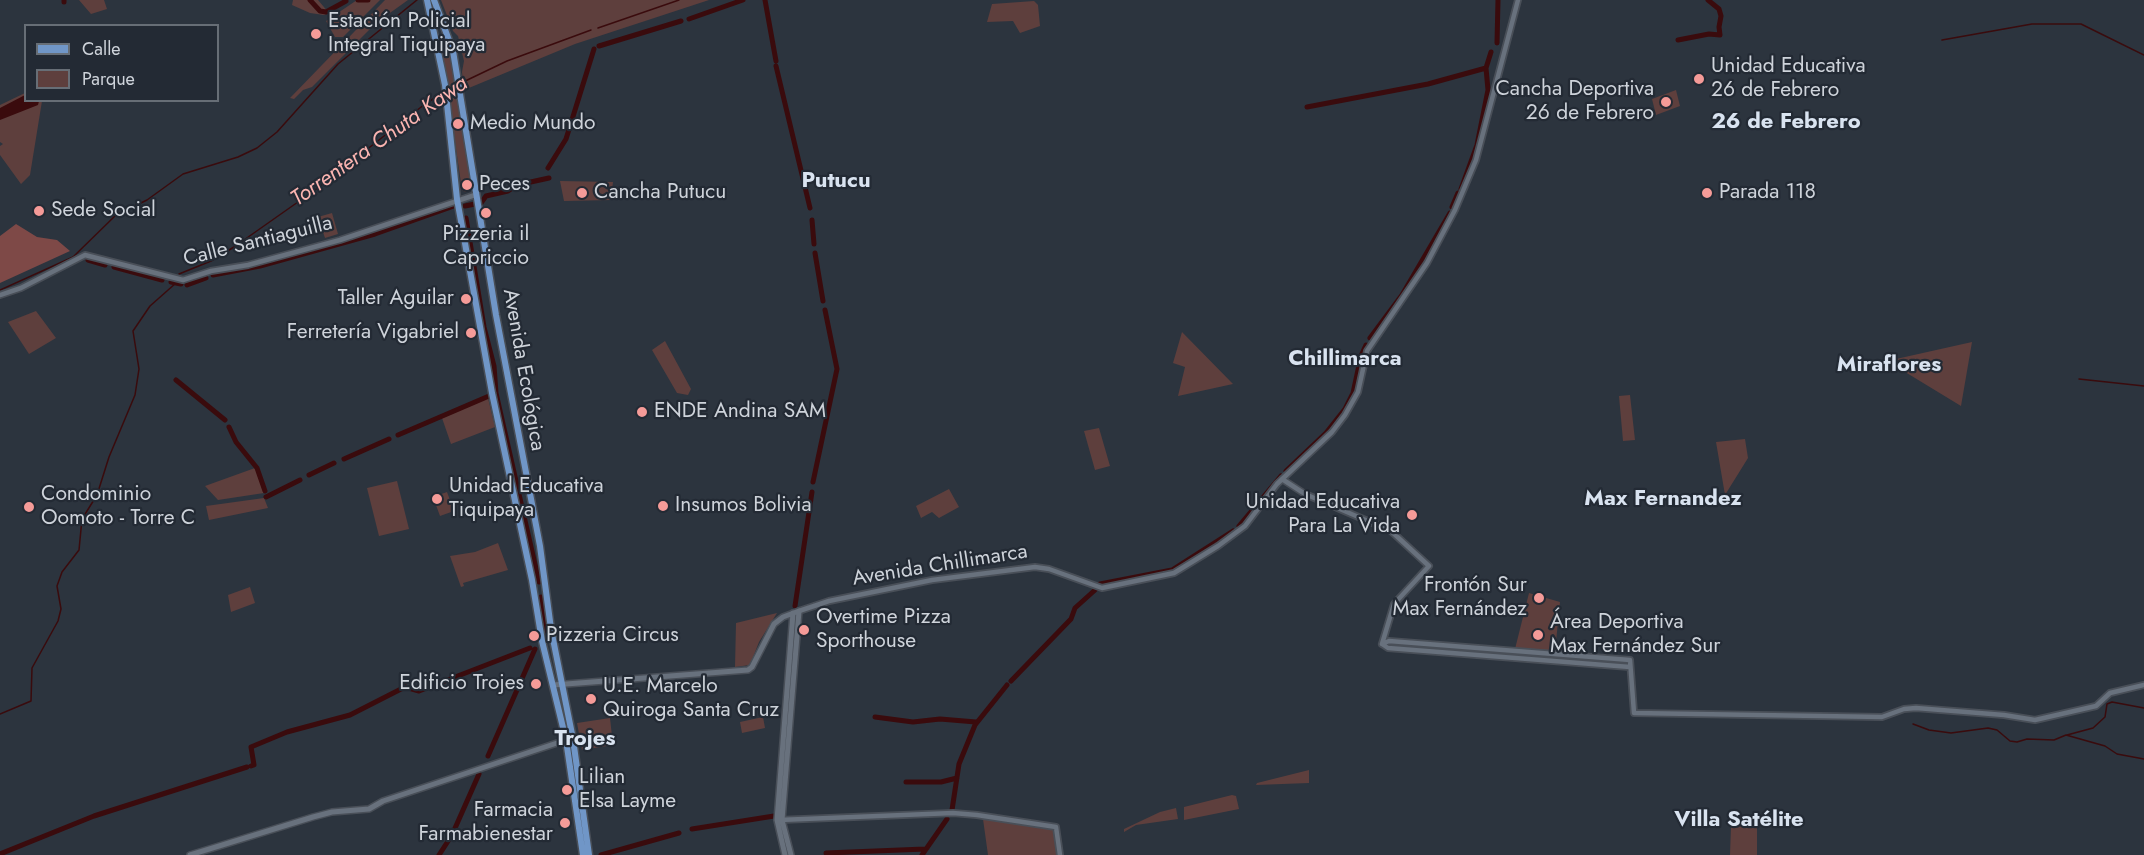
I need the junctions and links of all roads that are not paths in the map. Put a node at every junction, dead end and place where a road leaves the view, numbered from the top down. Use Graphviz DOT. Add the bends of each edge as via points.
graph roads {
  1 [pos="1518,0"];
  2 [pos="429,1"];
  3 [pos="451,40"];
  4 [pos="437,44"];
  5 [pos="475,195"];
  6 [pos="458,200"];
  7 [pos="0,295"];
  8 [pos="1282,479"];
  9 [pos="796,612"];
  10 [pos="1382,644"];
  11 [pos="1630,667"];
  12 [pos="562,684"];
  13 [pos="2144,685"];
  14 [pos="554,686"];
  15 [pos="570,739"];
  16 [pos="780,820"];
  17 [pos="190,855"];
  18 [pos="583,855"];
  19 [pos="589,855"];
  20 [pos="785,855"];
  21 [pos="791,855"];
  22 [pos="1060,855"];
  1 -- 8 [label="street, Avenida Chillimarca" via="1476,160 1455,210 1427,263 1368,351 1358,392 1345,415"];
  2 -- 3 [label="main road, Avenida Ecológica"];
  2 -- 4 [label="main road, Avenida Ecológica"];
  3 -- 4 [label="main road"];
  3 -- 5 [label="main road, Avenida Ecológica"];
  4 -- 6 [label="main road, Avenida Ecológica"];
  5 -- 6 [label="street, Calle Santiaguilla"];
  5 -- 12 [label="main road, Avenida Ecológica"];
  6 -- 7 [label="street, Calle Santiaguilla" via="340,240 178,279 86,255"];
  6 -- 14 [label="main road, Avenida Ecológica" via="493,398"];
  8 -- 9 [label="street, Avenida Chillimarca" via="1245,526 1174,573 1102,588 1048,569 1027,568 932,580 838,599"];
  8 -- 10 [label="street" via="1305,494 1391,531 1429,566 1394,604"];
  9 -- 12 [label="main road, Avenida Chillimarca" via="774,624 748,670"];
  9 -- 16 [label="main road"];
  10 -- 11 [label="street" via="1388,648"];
  10 -- 11 [label="street" via="1389,641 1630,660"];
  11 -- 13 [label="street" via="1634,714 1881,717 1916,708 2035,720 2096,706 2110,693"];
  12 -- 14 [label="main road, Avenida Chillimarca"];
  12 -- 15 [label="main road, Avenida Ecológica"];
  14 -- 15 [label="main road, Avenida Ecológica"];
  15 -- 17 [label="main road" via="402,794 369,809 322,814"];
  15 -- 18 [label="main road, Avenida Ecológica"];
  15 -- 19 [label="main road, Avenida Ecológica"];
  16 -- 20 [label="main road"];
  16 -- 21 [label="main road"];
  16 -- 22 [label="street" via="953,813 1056,827"];
}
